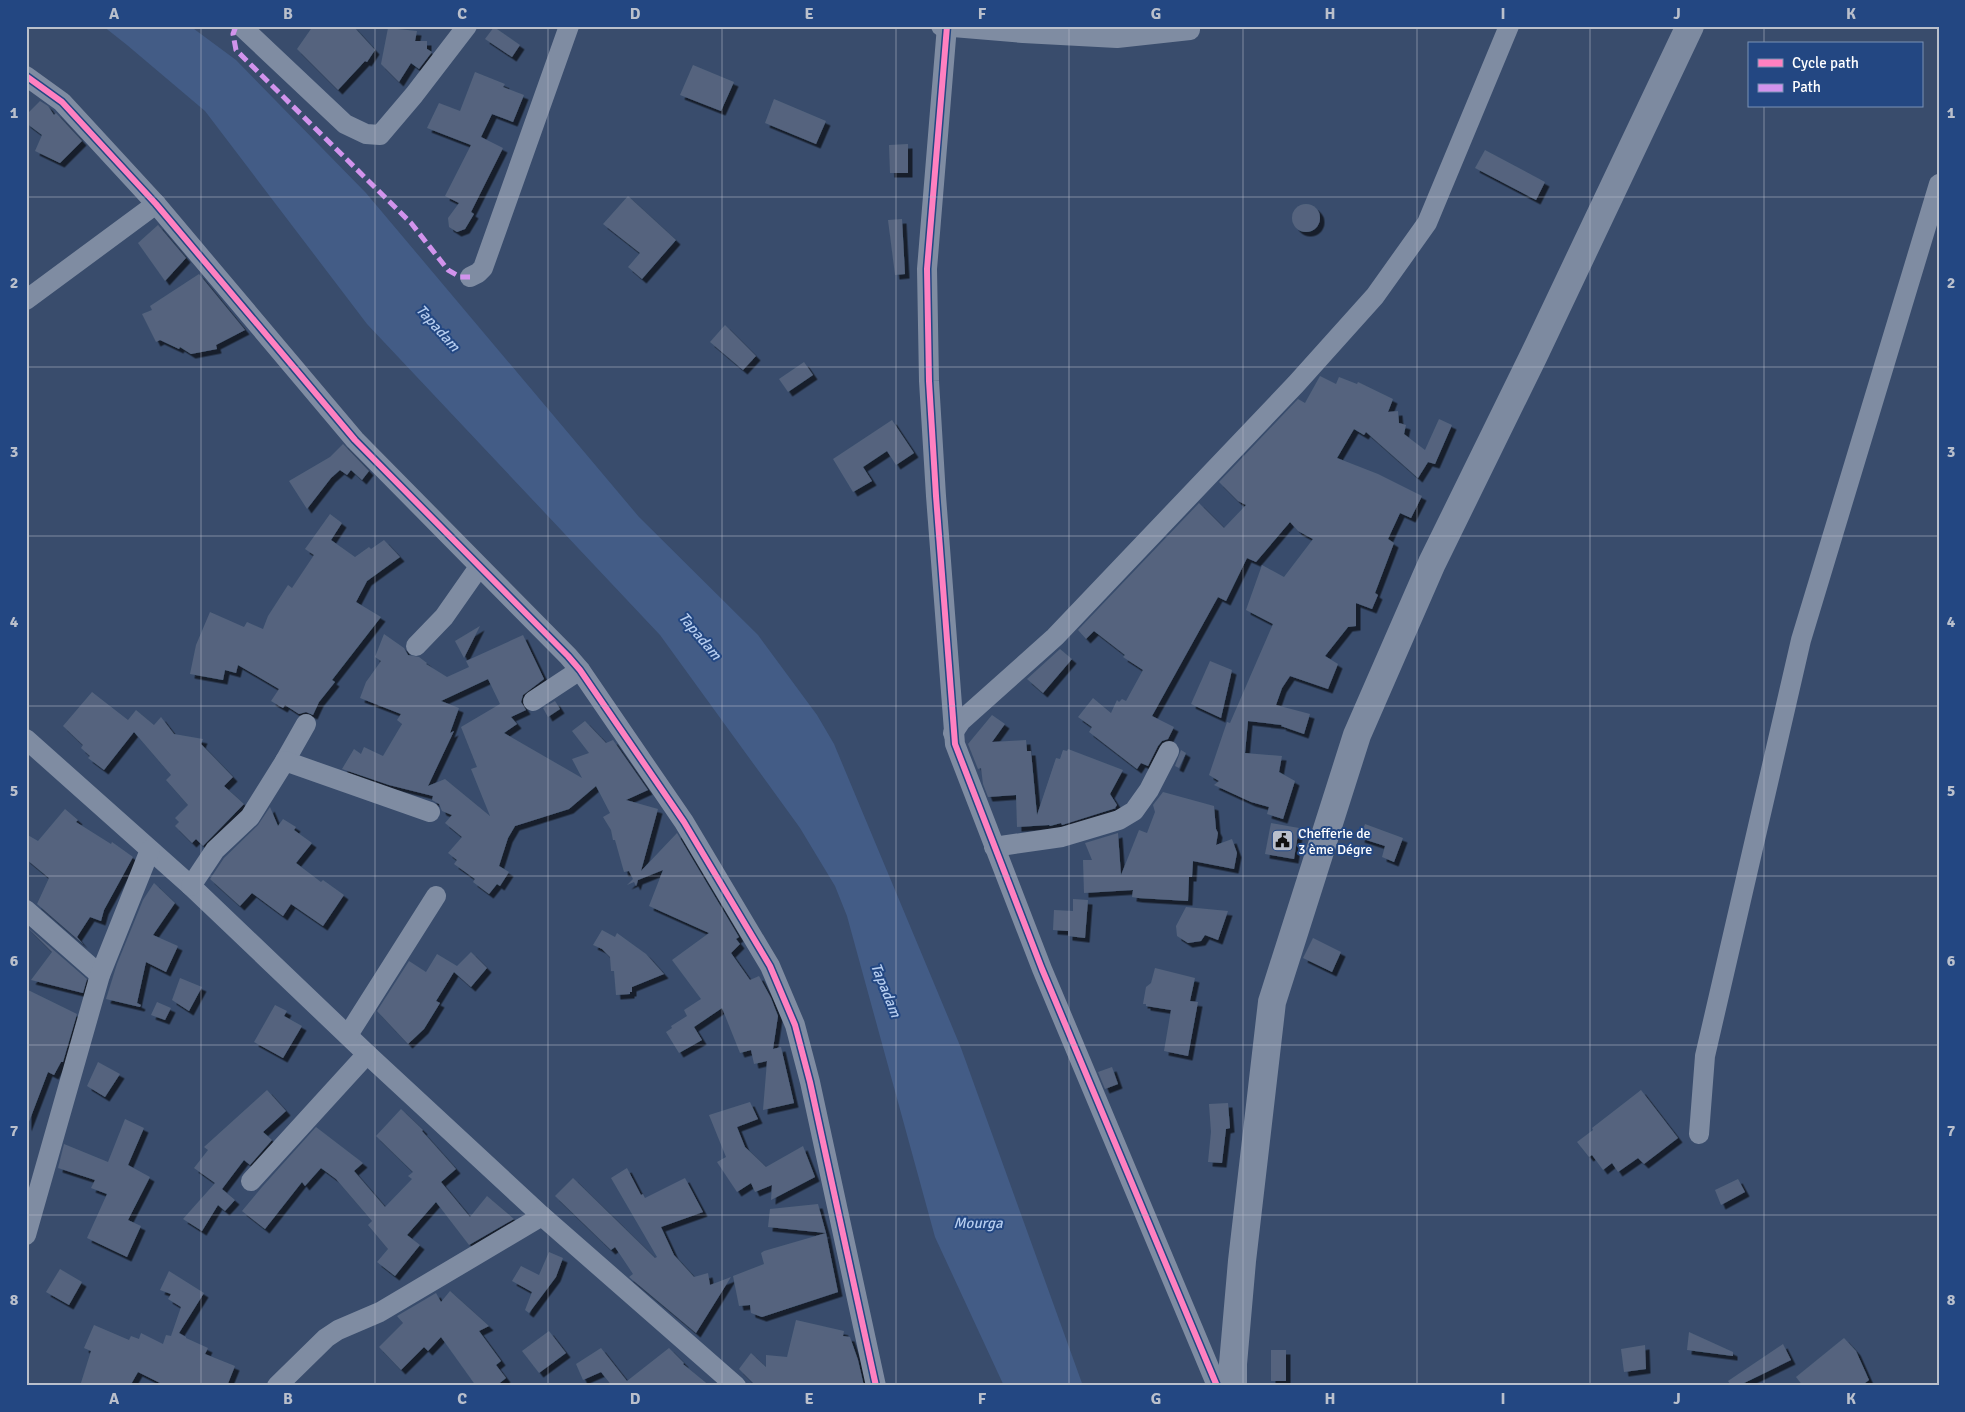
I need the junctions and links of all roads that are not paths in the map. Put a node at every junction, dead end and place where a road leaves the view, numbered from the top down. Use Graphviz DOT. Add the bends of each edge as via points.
graph roads {
  1 [pos="241,26"];
  2 [pos="467,26"];
  3 [pos="569,26"];
  4 [pos="1509,26"];
  5 [pos="1690,26"];
  6 [pos="944,27"];
  7 [pos="1190,30"];
  8 [pos="26,76"];
  9 [pos="1939,184"];
  10 [pos="156,204"];
  11 [pos="470,278"];
  12 [pos="26,300"];
  13 [pos="480,567"];
  14 [pos="416,646"];
  15 [pos="580,670"];
  16 [pos="533,701"];
  17 [pos="306,724"];
  18 [pos="953,733"];
  19 [pos="26,739"];
  20 [pos="1169,751"];
  21 [pos="285,761"];
  22 [pos="430,812"];
  23 [pos="994,847"];
  24 [pos="150,850"];
  25 [pos="191,886"];
  26 [pos="436,896"];
  27 [pos="26,910"];
  28 [pos="100,975"];
  29 [pos="348,1035"];
  30 [pos="367,1054"];
  31 [pos="1699,1134"];
  32 [pos="252,1181"];
  33 [pos="542,1216"];
  34 [pos="26,1235"];
  35 [pos="277,1386"];
  36 [pos="736,1386"];
  37 [pos="876,1386"];
  38 [pos="1217,1386"];
  39 [pos="1233,1386"];
  1 -- 2 [label="street" via="345,124 366,134 380,135"];
  3 -- 11 [label="street" via="483,268"];
  4 -- 18 [label="street" via="1427,223 1375,296 1055,638 961,721"];
  5 -- 39 [label="main road" via="1432,563 1358,735 1272,1002 1242,1261"];
  6 -- 7 [label="street" via="1117,38"];
  6 -- 18 [label="street" via="927,269 930,391"];
  8 -- 10 [label="street" via="62,102"];
  9 -- 31 [label="street" via="1801,640 1704,1056"];
  10 -- 12 [label="street"];
  10 -- 13 [label="street" via="355,440"];
  13 -- 14 [label="street" via="444,617"];
  13 -- 15 [label="street"];
  15 -- 16 [label="street"];
  15 -- 37 [label="street" via="684,822 770,966 795,1025"];
  17 -- 21 [label="street"];
  18 -- 23 [label="street"];
  19 -- 24 [label="street"];
  20 -- 23 [label="street" via="1134,811 1119,820 1062,837"];
  21 -- 22 [label="street"];
  21 -- 25 [label="street" via="250,817 215,850"];
  23 -- 38 [label="street"];
  24 -- 25 [label="street"];
  24 -- 28 [label="street"];
  25 -- 29 [label="street"];
  26 -- 29 [label="street"];
  27 -- 28 [label="street"];
  28 -- 34 [label="street"];
  29 -- 30 [label="street"];
  30 -- 32 [label="street"];
  30 -- 33 [label="street"];
  33 -- 35 [label="street" via="380,1312 338,1330"];
  33 -- 36 [label="street"];
}
